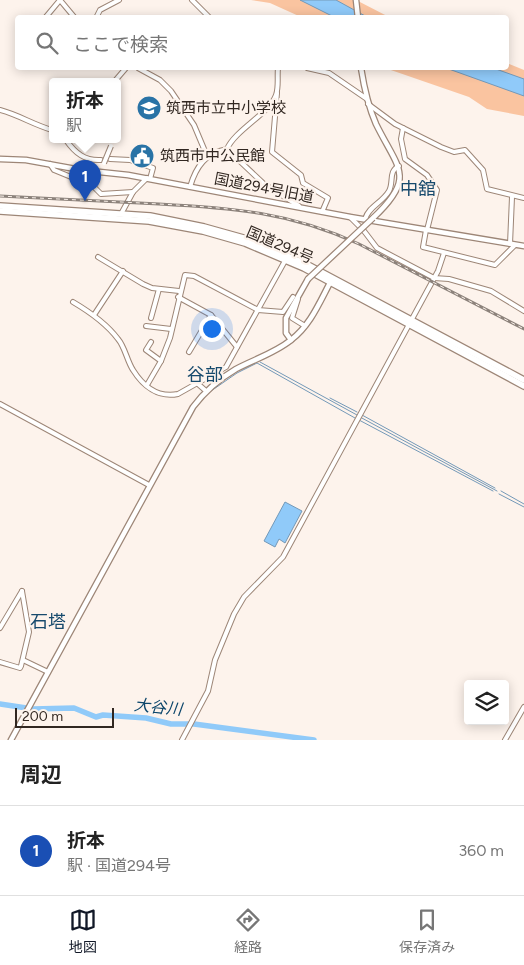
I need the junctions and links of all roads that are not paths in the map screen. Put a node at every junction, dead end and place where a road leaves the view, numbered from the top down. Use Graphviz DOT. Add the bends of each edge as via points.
graph roads {
  1 [pos="119,0"];
  2 [pos="192,0"];
  3 [pos="356,0"];
  4 [pos="48,15"];
  5 [pos="72,15"];
  6 [pos="98,15"];
  7 [pos="207,15"];
  8 [pos="358,15"];
  9 [pos="142,70"];
  10 [pos="278,70"];
  11 [pos="316,70"];
  12 [pos="361,70"];
  13 [pos="277,93"];
  14 [pos="367,101"];
  15 [pos="0,110"];
  16 [pos="403,128"];
  17 [pos="49,129"];
  18 [pos="68,143"];
  19 [pos="112,143"];
  20 [pos="227,149"];
  21 [pos="207,156"];
  22 [pos="0,159"];
  23 [pos="110,159"];
  24 [pos="103,162"];
  25 [pos="50,164"];
  26 [pos="399,166"];
  27 [pos="101,172"];
  28 [pos="149,178"];
  29 [pos="190,187"];
  30 [pos="133,192"];
  31 [pos="512,197"];
  32 [pos="524,198"];
  33 [pos="0,206"];
  34 [pos="301,208"];
  35 [pos="0,211"];
  36 [pos="322,212"];
  37 [pos="120,216"];
  38 [pos="350,217"];
  39 [pos="365,219"];
  40 [pos="426,230"];
  41 [pos="512,244"];
  42 [pos="524,246"];
  43 [pos="444,253"];
  44 [pos="98,257"];
  45 [pos="286,259"];
  46 [pos="123,271"];
  47 [pos="434,278"];
  48 [pos="332,280"];
  49 [pos="159,289"];
  50 [pos="179,292"];
  51 [pos="178,297"];
  52 [pos="293,297"];
  53 [pos="298,299"];
  54 [pos="73,302"];
  55 [pos="258,310"];
  56 [pos="524,311"];
  57 [pos="94,315"];
  58 [pos="211,315"];
  59 [pos="151,318"];
  60 [pos="410,322"];
  61 [pos="146,326"];
  62 [pos="305,326"];
  63 [pos="171,330"];
  64 [pos="291,340"];
  65 [pos="152,342"];
  66 [pos="237,347"];
  67 [pos="189,352"];
  68 [pos="161,361"];
  69 [pos="524,380"];
  70 [pos="198,384"];
  71 [pos="147,385"];
  72 [pos="524,386"];
  73 [pos="206,391"];
  74 [pos="0,404"];
  75 [pos="149,485"];
  76 [pos="0,628"];
  77 [pos="23,660"];
  78 [pos="0,662"];
  79 [pos="48,672"];
  80 [pos="524,707"];
  81 [pos="11,740"];
  82 [pos="182,740"];
  83 [pos="505,740"];
  1 -- 6 [label="street" via="100,10"];
  2 -- 7 [label="street"];
  3 -- 8 [label="street"];
  4 -- 5 [label="street" via="60,0"];
  9 -- 21 [label="street" via="160,80 171,91 194,125"];
  10 -- 13 [label="street"];
  11 -- 14 [label="street" via="329,73"];
  12 -- 14 [label="street"];
  13 -- 20 [label="street"];
  13 -- 36 [label="street" via="272,152 301,175 312,190 328,198"];
  14 -- 16 [label="street"];
  14 -- 26 [label="street"];
  15 -- 17 [label="street"];
  16 -- 31 [label="street" via="454,152 465,150 483,170 487,189"];
  16 -- 40 [label="street" via="400,139 405,159 426,175 437,190"];
  18 -- 24 [label="street" via="77,154"];
  19 -- 24 [label="street, bridge"];
  20 -- 21 [label="street"];
  20 -- 34 [label="street" via="264,184"];
  21 -- 29 [label="street" via="194,174"];
  22 -- 25 [label="street, 国道294号旧道"];
  23 -- 28 [label="street" via="130,160 152,168"];
  24 -- 27 [label="street"];
  25 -- 27 [label="street, 国道294号旧道"];
  25 -- 30 [label="street" via="54,170 93,186 101,194"];
  26 -- 39 [label="street" via="392,173 389,191 369,210"];
  26 -- 64 [label="street, bridge" via="397,190 390,201 308,279 286,318 286,333"];
  27 -- 28 [label="street, 国道294号旧道"];
  28 -- 29 [label="street, 国道294号旧道"];
  28 -- 30 [label="street"];
  29 -- 34 [label="street, 国道294号旧道"];
  30 -- 37 [label="street"];
  31 -- 32 [label="street"];
  31 -- 41 [label="street"];
  33 -- 37 [label="highway, 国道294号"];
  34 -- 36 [label="street, 国道294号旧道"];
  35 -- 37 [label="highway, 国道294号"];
  36 -- 38 [label="street, 国道294号旧道"];
  37 -- 45 [label="highway, 国道294号" via="203,231"];
  37 -- 48 [label="highway, 国道294号" via="169,219 232,234 288,255"];
  38 -- 39 [label="street, 国道294号旧道"];
  38 -- 47 [label="street" via="374,246"];
  39 -- 40 [label="street, 国道294号旧道"];
  40 -- 41 [label="street, 国道294号旧道"];
  40 -- 43 [label="street" via="423,247"];
  41 -- 42 [label="street, 国道294号旧道"];
  41 -- 43 [label="street" via="495,265"];
  43 -- 47 [label="street"];
  44 -- 46 [label="street"];
  45 -- 48 [label="highway, 国道294号"];
  45 -- 55 [label="street"];
  46 -- 49 [label="street" via="143,284"];
  46 -- 57 [label="street"];
  47 -- 56 [label="street" via="449,278 490,291"];
  47 -- 60 [label="street"];
  48 -- 60 [label="highway, 国道294号"];
  48 -- 62 [label="street"];
  49 -- 50 [label="street"];
  49 -- 59 [label="street"];
  50 -- 51 [label="street"];
  50 -- 55 [label="street" via="185,275 189,274"];
  51 -- 58 [label="street"];
  51 -- 63 [label="street"];
  52 -- 55 [label="street" via="283,312"];
  53 -- 62 [label="street" via="292,318"];
  54 -- 57 [label="street"];
  55 -- 66 [label="street"];
  57 -- 71 [label="street" via="119,340 134,371"];
  58 -- 66 [label="street"];
  58 -- 67 [label="street"];
  60 -- 69 [label="highway, 国道294号"];
  60 -- 72 [label="highway, 国道294号"];
  60 -- 82 [label="street" via="283,557 239,605 215,660 208,691"];
  61 -- 63 [label="street"];
  62 -- 64 [label="street"];
  63 -- 68 [label="street"];
  64 -- 73 [label="street" via="225,376"];
  65 -- 68 [label="street" via="146,350"];
  66 -- 70 [label="street" via="226,367"];
  68 -- 71 [label="street"];
  70 -- 71 [label="street" via="170,395 153,392"];
  70 -- 73 [label="street"];
  73 -- 75 [label="street" via="188,415"];
  74 -- 75 [label="street"];
  75 -- 79 [label="street"];
  76 -- 77 [label="street" via="22,591 29,632"];
  77 -- 78 [label="street" via="20,668"];
  77 -- 79 [label="street"];
  79 -- 81 [label="street"];
  80 -- 83 [label="street"];
}
